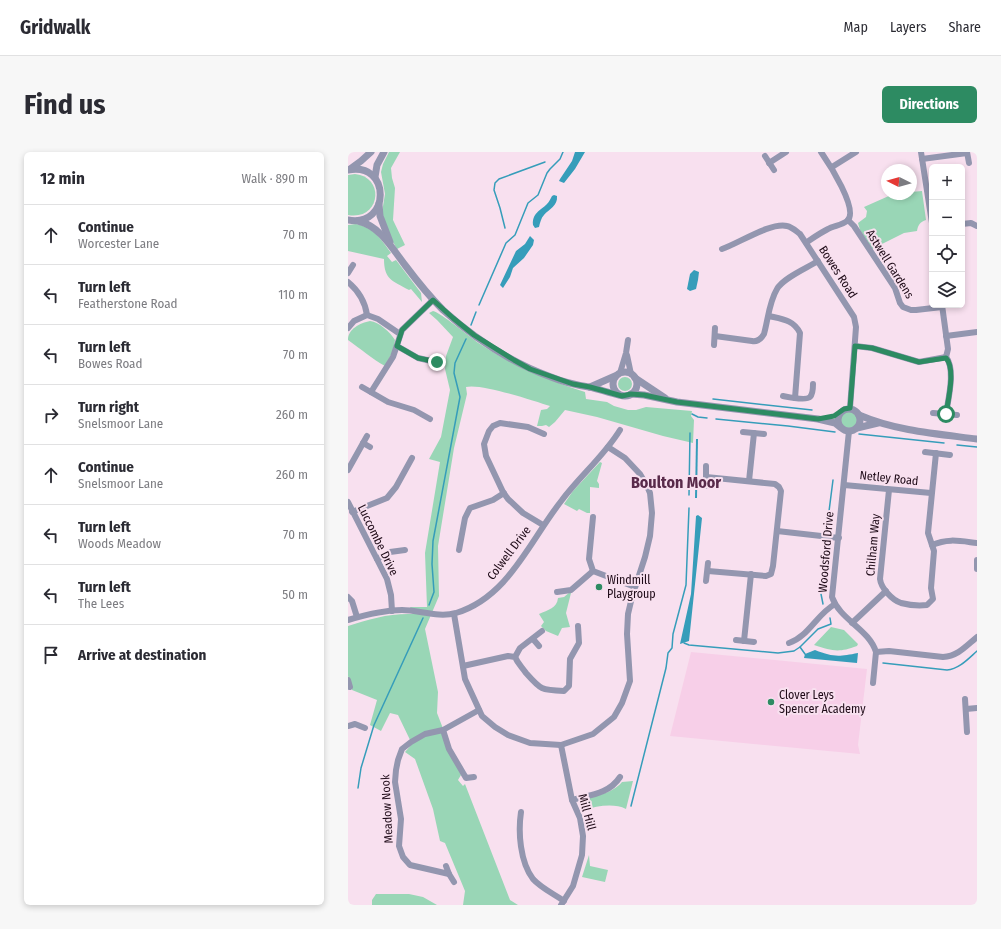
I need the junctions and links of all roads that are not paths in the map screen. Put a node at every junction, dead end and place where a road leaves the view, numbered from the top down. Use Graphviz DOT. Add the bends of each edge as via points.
graph roads {
  1 [pos="370,152"];
  2 [pos="384,152"];
  3 [pos="786,152"];
  4 [pos="820,152"];
  5 [pos="856,152"];
  6 [pos="967,152"];
  7 [pos="922,155"];
  8 [pos="765,156"];
  9 [pos="769,162"];
  10 [pos="969,163"];
  11 [pos="832,167"];
  12 [pos="349,169"];
  13 [pos="774,170"];
  14 [pos="374,177"];
  15 [pos="929,203"];
  16 [pos="379,204"];
  17 [pos="348,220"];
  18 [pos="848,220"];
  19 [pos="358,221"];
  20 [pos="965,224"];
  21 [pos="977,226"];
  22 [pos="806,242"];
  23 [pos="392,246"];
  24 [pos="722,249"];
  25 [pos="818,261"];
  26 [pos="353,265"];
  27 [pos="348,273"];
  28 [pos="348,282"];
  29 [pos="433,300"];
  30 [pos="929,308"];
  31 [pos="942,308"];
  32 [pos="367,315"];
  33 [pos="769,316"];
  34 [pos="348,328"];
  35 [pos="715,328"];
  36 [pos="977,332"];
  37 [pos="400,334"];
  38 [pos="715,336"];
  39 [pos="946,336"];
  40 [pos="628,340"];
  41 [pos="714,345"];
  42 [pos="397,346"];
  43 [pos="855,346"];
  44 [pos="626,353"];
  45 [pos="946,358"];
  46 [pos="440,363"];
  47 [pos="618,375"];
  48 [pos="633,376"];
  49 [pos="813,384"];
  50 [pos="362,387"];
  51 [pos="590,387"];
  52 [pos="371,392"];
  53 [pos="631,394"];
  54 [pos="619,395"];
  55 [pos="783,396"];
  56 [pos="795,398"];
  57 [pos="668,400"];
  58 [pos="850,408"];
  59 [pos="839,413"];
  60 [pos="933,413"];
  61 [pos="946,414"];
  62 [pos="860,415"];
  63 [pos="957,415"];
  64 [pos="430,419"];
  65 [pos="818,419"];
  66 [pos="878,423"];
  67 [pos="840,427"];
  68 [pos="857,428"];
  69 [pos="620,430"];
  70 [pos="849,431"];
  71 [pos="743,432"];
  72 [pos="754,433"];
  73 [pos="544,434"];
  74 [pos="764,434"];
  75 [pos="367,436"];
  76 [pos="977,439"];
  77 [pos="363,443"];
  78 [pos="370,447"];
  79 [pos="608,447"];
  80 [pos="924,452"];
  81 [pos="936,453"];
  82 [pos="950,455"];
  83 [pos="412,458"];
  84 [pos="706,466"];
  85 [pos="348,470"];
  86 [pos="403,475"];
  87 [pos="410,477"];
  88 [pos="706,477"];
  89 [pos="749,481"];
  90 [pos="844,485"];
  91 [pos="706,486"];
  92 [pos="890,490"];
  93 [pos="504,493"];
  94 [pos="931,493"];
  95 [pos="348,502"];
  96 [pos="352,512"];
  97 [pos="593,518"];
  98 [pos="543,525"];
  99 [pos="777,531"];
  100 [pos="839,538"];
  101 [pos="977,543"];
  102 [pos="932,545"];
  103 [pos="405,550"];
  104 [pos="459,550"];
  105 [pos="377,559"];
  106 [pos="977,560"];
  107 [pos="708,563"];
  108 [pos="977,569"];
  109 [pos="593,571"];
  110 [pos="708,571"];
  111 [pos="751,574"];
  112 [pos="706,581"];
  113 [pos="635,587"];
  114 [pos="886,591"];
  115 [pos="557,592"];
  116 [pos="348,597"];
  117 [pos="835,604"];
  118 [pos="392,611"];
  119 [pos="454,614"];
  120 [pos="357,617"];
  121 [pos="348,620"];
  122 [pos="852,623"];
  123 [pos="578,626"];
  124 [pos="542,631"];
  125 [pos="977,637"];
  126 [pos="533,639"];
  127 [pos="736,640"];
  128 [pos="744,641"];
  129 [pos="754,642"];
  130 [pos="789,643"];
  131 [pos="539,646"];
  132 [pos="876,652"];
  133 [pos="515,657"];
  134 [pos="463,666"];
  135 [pos="348,680"];
  136 [pos="873,682"];
  137 [pos="350,687"];
  138 [pos="965,700"];
  139 [pos="977,708"];
  140 [pos="966,709"];
  141 [pos="479,710"];
  142 [pos="348,726"];
  143 [pos="364,728"];
  144 [pos="443,730"];
  145 [pos="967,732"];
  146 [pos="561,745"];
  147 [pos="474,777"];
  148 [pos="620,777"];
  149 [pos="572,800"];
  150 [pos="520,812"];
  151 [pos="446,866"];
  152 [pos="448,874"];
  153 [pos="454,882"];
  154 [pos="562,903"];
  1 -- 12 [label="street"];
  2 -- 14 [label="street"];
  3 -- 9 [label="street"];
  4 -- 11 [label="street"];
  5 -- 11 [label="street"];
  6 -- 7 [label="street"];
  6 -- 10 [label="street"];
  7 -- 15 [label="street"];
  8 -- 9 [label="street"];
  9 -- 13 [label="street"];
  11 -- 18 [label="street" via="850,210"];
  12 -- 14 [label="street" via="364,170"];
  14 -- 16 [label="street" via="380,189"];
  16 -- 19 [label="street" via="372,215"];
  16 -- 23 [label="street" via="382,223"];
  17 -- 19 [label="street"];
  18 -- 22 [label="street"];
  18 -- 30 [label="street, Astwell Gardens" via="895,288 900,304 911,310"];
  19 -- 23 [label="street" via="368,224"];
  20 -- 21 [label="street"];
  22 -- 24 [label="street, Bowes Road" via="794,228 775,225"];
  22 -- 25 [label="street, Bowes Road"];
  23 -- 29 [label="street"];
  25 -- 33 [label="street" via="777,288"];
  25 -- 43 [label="street, Bowes Road" via="854,317"];
  26 -- 27 [label="street"];
  28 -- 32 [label="street" via="364,301"];
  29 -- 37 [label="street"];
  29 -- 51 [label="street" via="474,335 530,369 551,378"];
  31 -- 39 [label="street"];
  32 -- 34 [label="street" via="354,321"];
  32 -- 37 [label="street" via="378,319"];
  33 -- 38 [label="street" via="764,334 758,340"];
  33 -- 56 [label="street" via="792,322 800,333"];
  35 -- 38 [label="street"];
  36 -- 39 [label="street"];
  37 -- 42 [label="street"];
  38 -- 41 [label="street"];
  39 -- 45 [label="street"];
  40 -- 44 [label="street"];
  42 -- 46 [label="street" via="419,358"];
  42 -- 52 [label="street"];
  43 -- 45 [label="street" via="872,348 919,362"];
  43 -- 58 [label="street, Bowes Road"];
  44 -- 47 [label="street"];
  44 -- 48 [label="street"];
  45 -- 61 [label="street" via="951,373"];
  47 -- 48 [label="street" via="626,372"];
  47 -- 51 [label="street"];
  47 -- 54 [label="street" via="613,388"];
  48 -- 53 [label="street" via="637,385"];
  48 -- 57 [label="street"];
  49 -- 56 [label="street" via="810,397"];
  50 -- 52 [label="street"];
  51 -- 54 [label="street"];
  52 -- 64 [label="street" via="388,402 414,410"];
  53 -- 54 [label="street"];
  53 -- 57 [label="street"];
  55 -- 56 [label="street"];
  57 -- 65 [label="street"];
  58 -- 59 [label="street"];
  58 -- 62 [label="street"];
  59 -- 65 [label="street"];
  59 -- 67 [label="street" via="837,420"];
  60 -- 61 [label="street"];
  61 -- 63 [label="street"];
  62 -- 66 [label="street"];
  62 -- 68 [label="street"];
  65 -- 67 [label="street" via="835,423"];
  66 -- 68 [label="street"];
  66 -- 76 [label="street"];
  67 -- 70 [label="street"];
  68 -- 70 [label="street"];
  69 -- 79 [label="street, Colwell Drive"];
  70 -- 90 [label="street, Woodsford Drive"];
  71 -- 72 [label="street"];
  72 -- 74 [label="street"];
  72 -- 89 [label="street"];
  73 -- 93 [label="street" via="528,427 500,423 489,431 484,444 486,456"];
  75 -- 77 [label="street"];
  77 -- 78 [label="street"];
  77 -- 85 [label="street"];
  79 -- 98 [label="street, Colwell Drive"];
  79 -- 113 [label="street" via="625,458 640,474 652,502 650,536"];
  80 -- 81 [label="street"];
  81 -- 82 [label="street"];
  81 -- 94 [label="street, Chilham Way"];
  83 -- 86 [label="street"];
  84 -- 88 [label="street"];
  86 -- 87 [label="street"];
  86 -- 96 [label="street" via="387,498"];
  88 -- 89 [label="street"];
  88 -- 91 [label="street"];
  89 -- 99 [label="street" via="775,484 780,488"];
  90 -- 92 [label="street, Netley Road"];
  90 -- 100 [label="street, Woodsford Drive"];
  92 -- 94 [label="street, Netley Road"];
  92 -- 114 [label="street, Chilham Way" via="880,579"];
  93 -- 98 [label="street" via="513,505"];
  93 -- 104 [label="street" via="470,508 465,518"];
  94 -- 102 [label="street, Chilham Way" via="928,533"];
  95 -- 96 [label="street, Luccombe Drive"];
  96 -- 105 [label="street, Luccombe Drive"];
  97 -- 109 [label="street" via="589,559"];
  98 -- 119 [label="street, Colwell Drive" via="504,582 487,598"];
  99 -- 100 [label="street"];
  99 -- 111 [label="street" via="771,574"];
  100 -- 117 [label="street, Woodsford Drive" via="832,591"];
  101 -- 102 [label="street" via="950,540"];
  102 -- 114 [label="street, Chilham Way" via="934,551 931,603 927,606 901,603"];
  103 -- 105 [label="street" via="390,552"];
  105 -- 118 [label="street, Luccombe Drive" via="387,579"];
  106 -- 108 [label="street"];
  107 -- 110 [label="street"];
  109 -- 113 [label="street"];
  109 -- 115 [label="street" via="571,590"];
  110 -- 111 [label="street"];
  110 -- 112 [label="street"];
  111 -- 128 [label="street"];
  113 -- 146 [label="street" via="628,624 630,681 622,702 614,717 593,734"];
  114 -- 122 [label="street"];
  116 -- 120 [label="street" via="352,601"];
  117 -- 122 [label="street, Woodsford Drive"];
  117 -- 130 [label="street" via="800,638"];
  118 -- 119 [label="street, Colwell Drive"];
  118 -- 120 [label="street, Colwell Drive"];
  119 -- 134 [label="street"];
  120 -- 121 [label="street, Colwell Drive"];
  122 -- 132 [label="street, Woodsford Drive" via="872,643"];
  123 -- 133 [label="street" via="579,643 570,659 569,686 564,691 540,688"];
  124 -- 126 [label="street"];
  125 -- 132 [label="street" via="951,656"];
  126 -- 131 [label="street"];
  126 -- 133 [label="street" via="520,648"];
  127 -- 128 [label="street"];
  128 -- 129 [label="street"];
  132 -- 136 [label="street"];
  133 -- 134 [label="street" via="508,656"];
  134 -- 141 [label="street" via="465,679"];
  135 -- 137 [label="street"];
  138 -- 140 [label="street"];
  139 -- 140 [label="street"];
  140 -- 145 [label="street"];
  141 -- 144 [label="street, Meadow Nook"];
  141 -- 146 [label="street" via="495,727 519,740"];
  142 -- 143 [label="street" via="355,724"];
  144 -- 147 [label="street" via="463,779"];
  144 -- 152 [label="street, Meadow Nook" via="425,734 402,749 395,782 403,857 410,865"];
  146 -- 149 [label="street, Mill Hill"];
  148 -- 149 [label="street" via="611,788 601,793"];
  149 -- 154 [label="street, Mill Hill" via="580,818 583,836 582,855 573,886"];
  150 -- 154 [label="street" via="521,847 528,871 533,879"];
  151 -- 152 [label="street"];
  152 -- 153 [label="street"];
}
